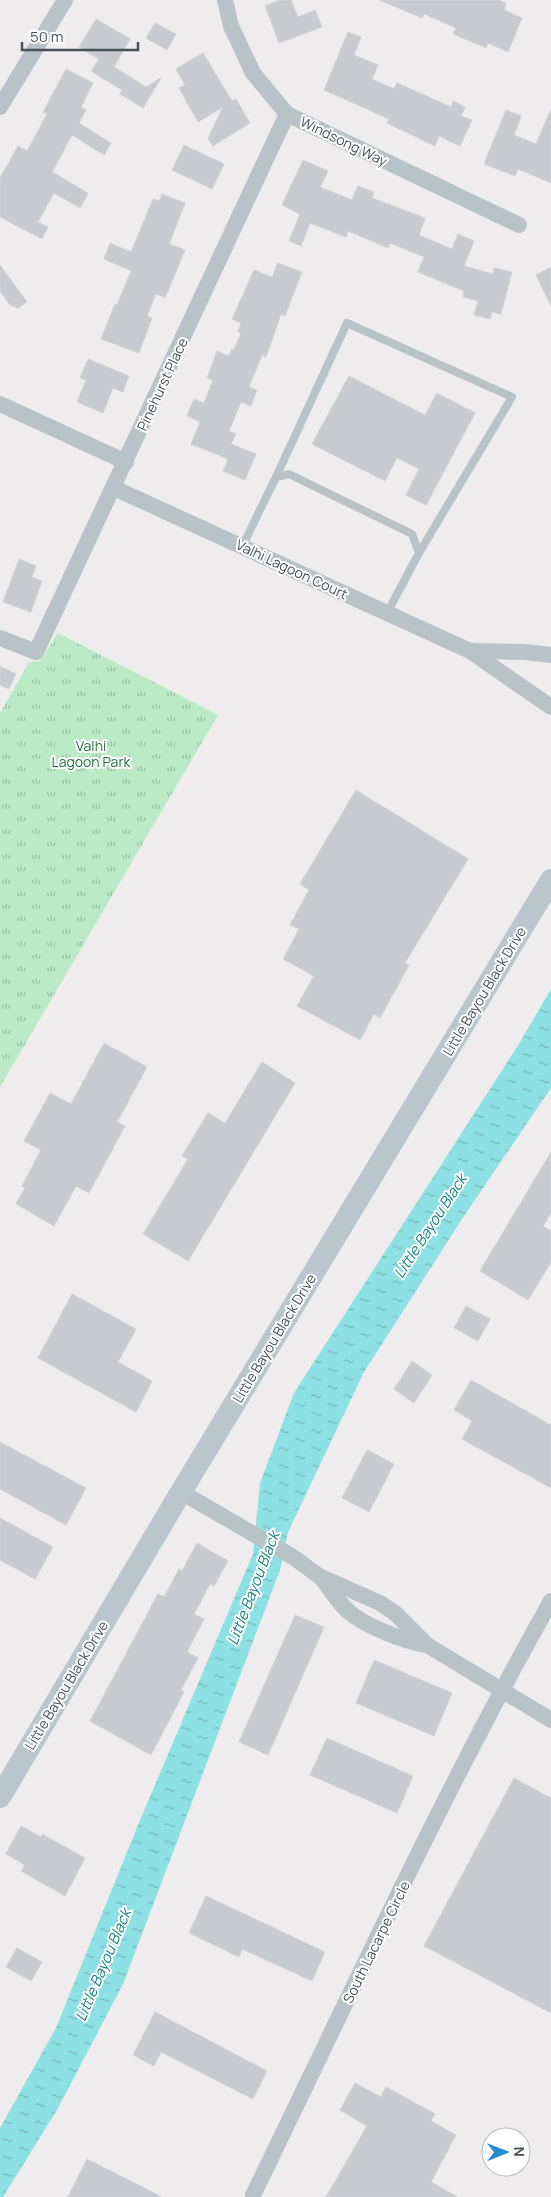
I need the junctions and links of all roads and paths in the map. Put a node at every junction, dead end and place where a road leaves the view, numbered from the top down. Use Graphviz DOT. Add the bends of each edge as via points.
graph roads {
  1 [pos="65,0"];
  2 [pos="225,0"];
  3 [pos="0,107"];
  4 [pos="287,114"];
  5 [pos="519,225"];
  6 [pos="0,404"];
  7 [pos="126,462"];
  8 [pos="276,477"];
  9 [pos="114,488"];
  10 [pos="242,547"];
  11 [pos="419,553"];
  12 [pos="387,613"];
  13 [pos="0,638"];
  14 [pos="470,651"];
  15 [pos="551,655"];
  16 [pos="551,707"];
  17 [pos="551,880"];
  18 [pos="181,1492"];
  19 [pos="319,1576"];
  20 [pos="551,1601"];
  21 [pos="427,1645"];
  22 [pos="501,1690"];
  23 [pos="551,1720"];
  24 [pos="0,1797"];
  25 [pos="254,2195"];
  1 -- 3 [label="street"];
  2 -- 4 [label="street, Windsong Way" via="231,26 254,73"];
  4 -- 5 [label="street, Windsong Way"];
  4 -- 7 [label="street, Pinehurst Place"];
  6 -- 7 [label="street"];
  7 -- 9 [label="street, Pinehurst Place"];
  8 -- 10 [label="lane"];
  8 -- 11 [label="lane" via="288,474 412,534"];
  8 -- 11 [label="lane" via="347,323 512,397"];
  9 -- 10 [label="street, Valhi Lagoon Court"];
  9 -- 13 [label="street, Pinehurst Place" via="36,652"];
  10 -- 12 [label="street, Valhi Lagoon Court"];
  11 -- 12 [label="lane"];
  12 -- 14 [label="street, Valhi Lagoon Court"];
  14 -- 15 [label="street, Valhi Lagoon Court"];
  14 -- 16 [label="street, Valhi Lagoon Court"];
  17 -- 18 [label="main road, Little Bayou Black Drive"];
  18 -- 19 [label="street"];
  18 -- 24 [label="main road, Little Bayou Black Drive"];
  19 -- 21 [label="street" via="388,1608"];
  19 -- 21 [label="street" via="348,1611 385,1633"];
  20 -- 22 [label="street, South Lacarpe Circle"];
  21 -- 22 [label="street"];
  22 -- 23 [label="street"];
  22 -- 25 [label="street, South Lacarpe Circle"];
}
